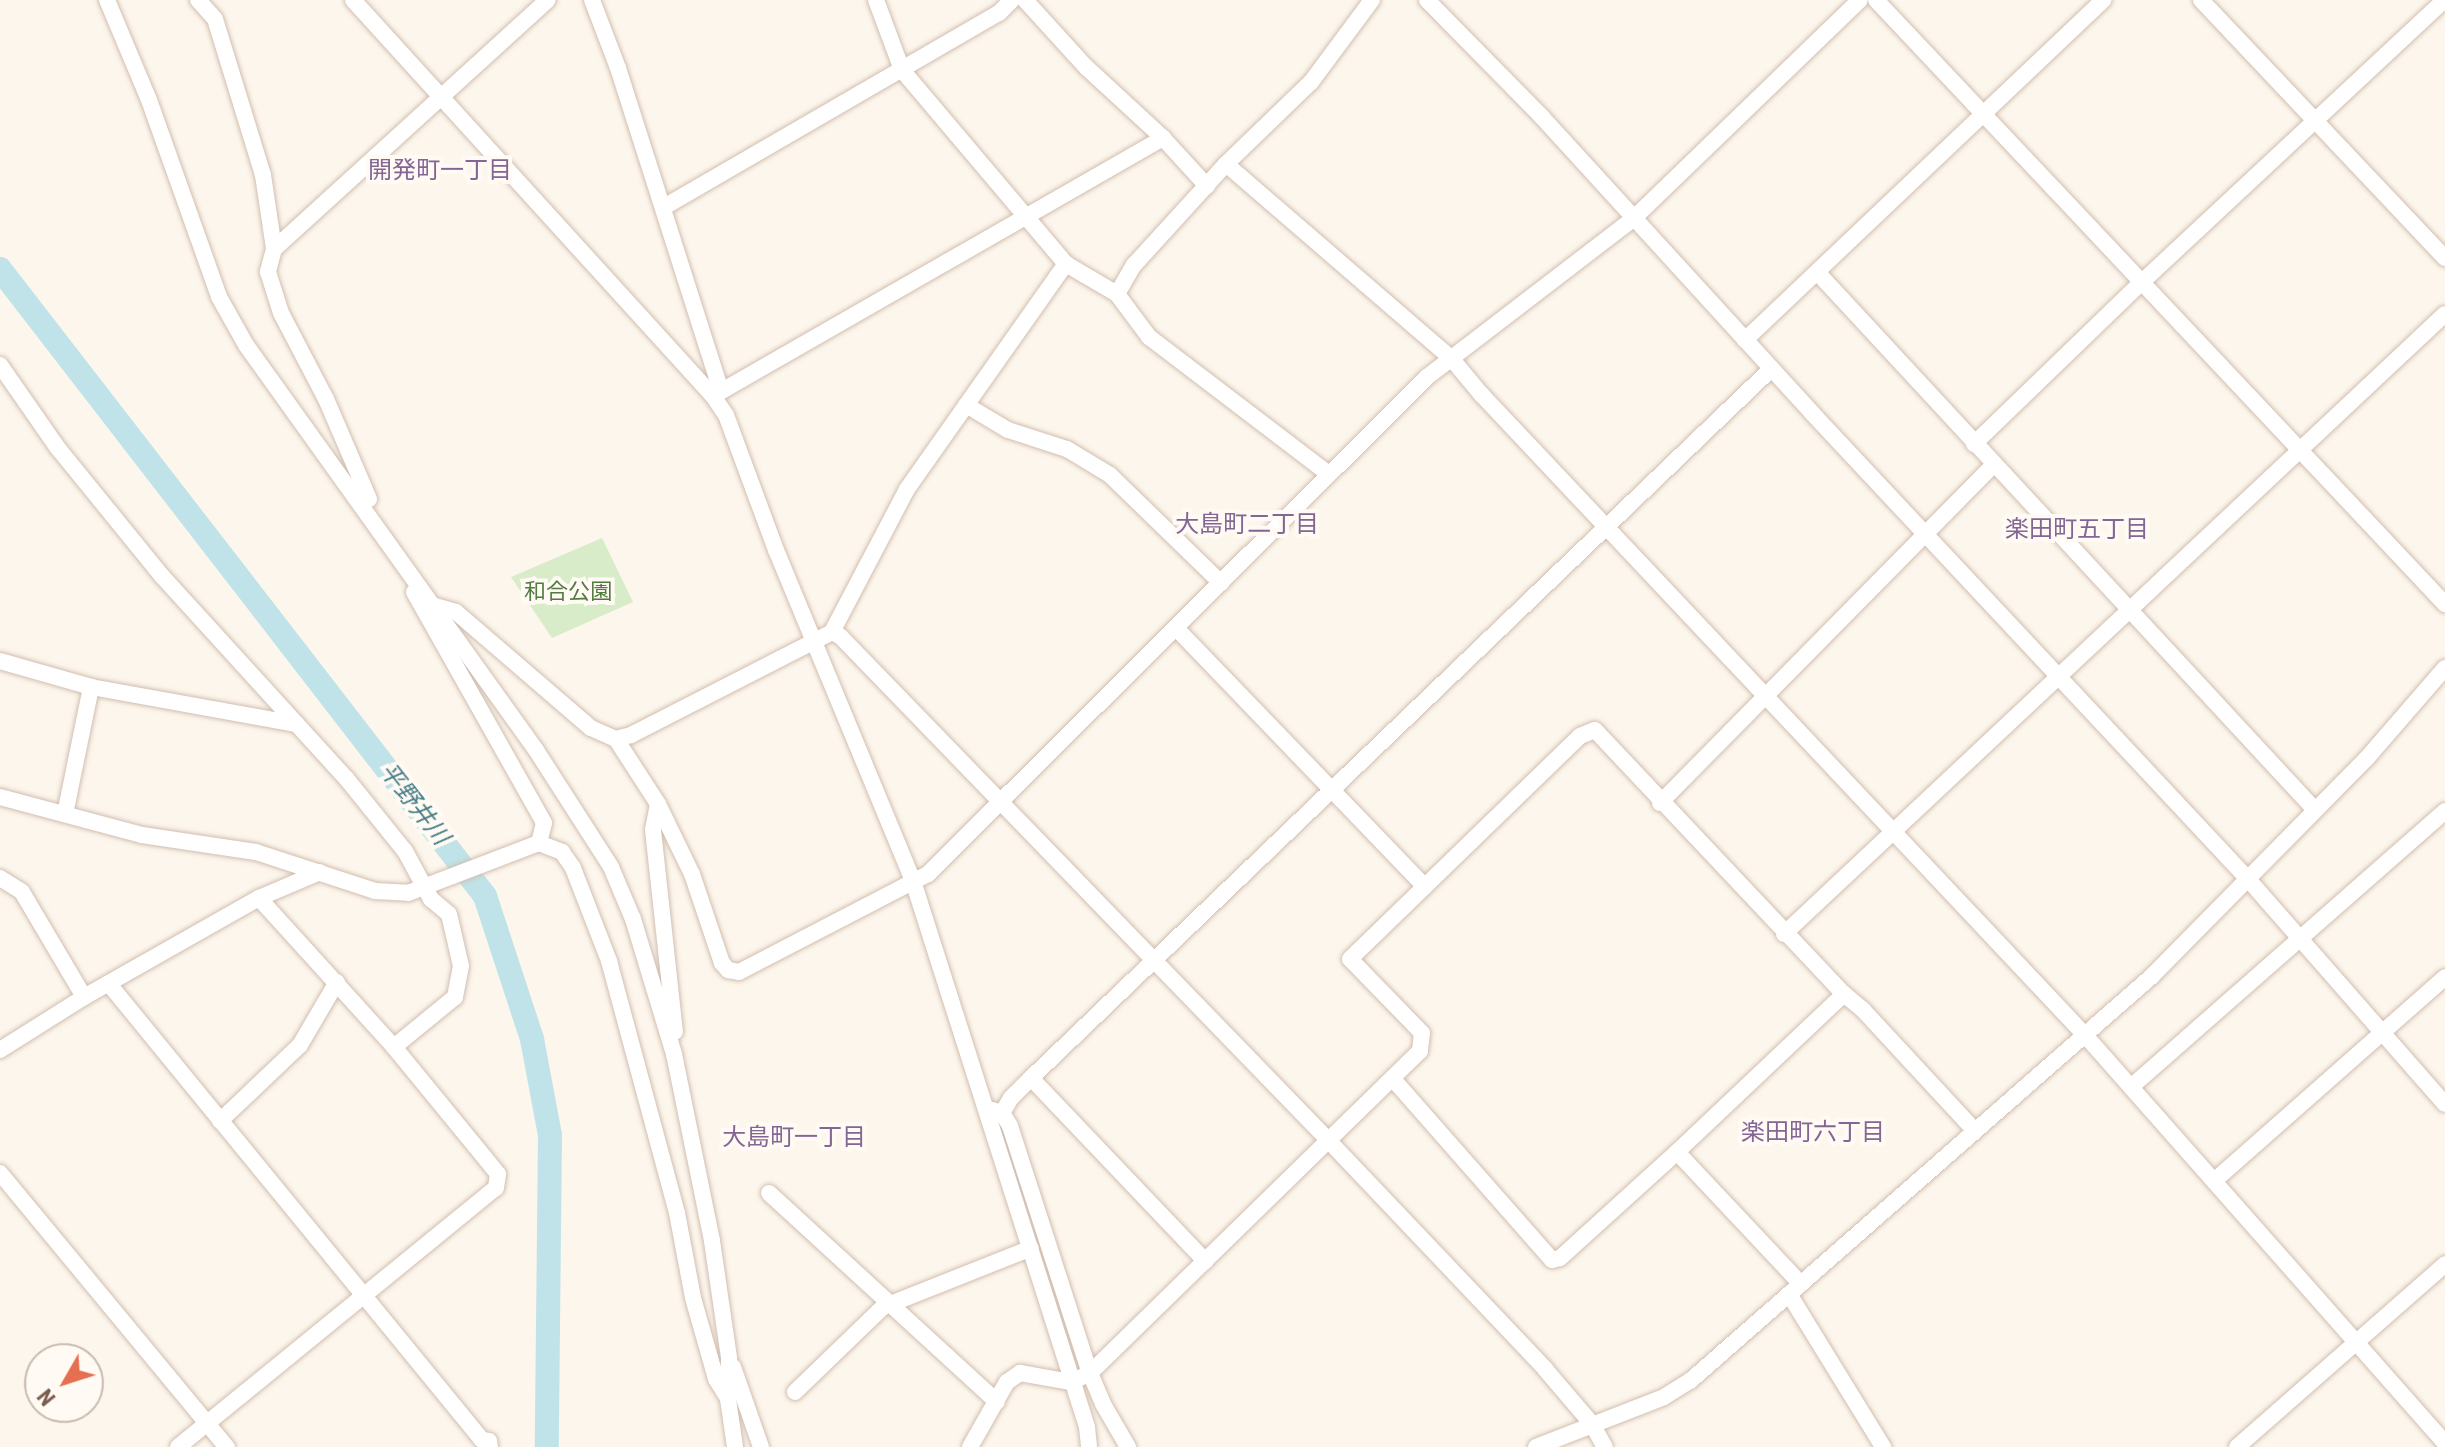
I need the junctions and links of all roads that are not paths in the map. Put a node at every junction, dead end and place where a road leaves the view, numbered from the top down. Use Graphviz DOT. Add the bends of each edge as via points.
graph roads {
  1 [pos="107,0"];
  2 [pos="198,0"];
  3 [pos="353,0"];
  4 [pos="548,0"];
  5 [pos="592,0"];
  6 [pos="876,0"];
  7 [pos="1012,0"];
  8 [pos="1025,0"];
  9 [pos="1372,0"];
  10 [pos="1427,0"];
  11 [pos="1860,0"];
  12 [pos="1876,0"];
  13 [pos="2103,0"];
  14 [pos="2201,0"];
  15 [pos="2445,0"];
  16 [pos="902,70"];
  17 [pos="440,97"];
  18 [pos="1983,113"];
  19 [pos="2316,122"];
  20 [pos="1163,138"];
  21 [pos="1226,164"];
  22 [pos="1207,186"];
  23 [pos="664,207"];
  24 [pos="1023,216"];
  25 [pos="1633,219"];
  26 [pos="274,249"];
  27 [pos="2445,258"];
  28 [pos="1066,264"];
  29 [pos="1817,272"];
  30 [pos="2141,283"];
  31 [pos="1117,294"];
  32 [pos="2445,314"];
  33 [pos="1745,340"];
  34 [pos="1451,358"];
  35 [pos="0,365"];
  36 [pos="1771,369"];
  37 [pos="8,389"];
  38 [pos="717,393"];
  39 [pos="966,405"];
  40 [pos="1974,444"];
  41 [pos="2300,449"];
  42 [pos="1993,465"];
  43 [pos="1329,474"];
  44 [pos="1606,524"];
  45 [pos="1925,531"];
  46 [pos="393,546"];
  47 [pos="1221,583"];
  48 [pos="2445,604"];
  49 [pos="435,606"];
  50 [pos="2129,611"];
  51 [pos="1176,628"];
  52 [pos="832,632"];
  53 [pos="816,642"];
  54 [pos="0,661"];
  55 [pos="2445,668"];
  56 [pos="2059,676"];
  57 [pos="91,687"];
  58 [pos="1765,695"];
  59 [pos="297,724"];
  60 [pos="616,739"];
  61 [pos="1331,788"];
  62 [pos="0,797"];
  63 [pos="1001,801"];
  64 [pos="1660,803"];
  65 [pos="658,804"];
  66 [pos="2315,810"];
  67 [pos="2445,811"];
  68 [pos="65,814"];
  69 [pos="1895,832"];
  70 [pos="539,843"];
  71 [pos="320,872"];
  72 [pos="0,878"];
  73 [pos="2247,878"];
  74 [pos="913,881"];
  75 [pos="432,885"];
  76 [pos="1425,887"];
  77 [pos="259,898"];
  78 [pos="1784,934"];
  79 [pos="2299,940"];
  80 [pos="1153,960"];
  81 [pos="2445,977"];
  82 [pos="337,982"];
  83 [pos="109,984"];
  84 [pos="1844,994"];
  85 [pos="84,997"];
  86 [pos="2382,1032"];
  87 [pos="2084,1034"];
  88 [pos="394,1047"];
  89 [pos="0,1050"];
  90 [pos="674,1054"];
  91 [pos="1031,1078"];
  92 [pos="1392,1078"];
  93 [pos="2131,1087"];
  94 [pos="2445,1104"];
  95 [pos="994,1110"];
  96 [pos="220,1121"];
  97 [pos="1975,1131"];
  98 [pos="1329,1141"];
  99 [pos="1677,1152"];
  100 [pos="0,1173"];
  101 [pos="2214,1181"];
  102 [pos="769,1193"];
  103 [pos="1031,1248"];
  104 [pos="1205,1261"];
  105 [pos="2445,1264"];
  106 [pos="1795,1289"];
  107 [pos="362,1294"];
  108 [pos="890,1304"];
  109 [pos="2356,1342"];
  110 [pos="729,1358"];
  111 [pos="1090,1373"];
  112 [pos="1071,1382"];
  113 [pos="795,1392"];
  114 [pos="728,1399"];
  115 [pos="997,1402"];
  116 [pos="207,1422"];
  117 [pos="1592,1424"];
  118 [pos="2445,1443"];
  119 [pos="733,1444"];
  120 [pos="178,1447"];
  121 [pos="227,1447"];
  122 [pos="490,1447"];
  123 [pos="761,1447"];
  124 [pos="970,1447"];
  125 [pos="1089,1447"];
  126 [pos="1128,1447"];
  127 [pos="1536,1447"];
  128 [pos="1605,1447"];
  129 [pos="1883,1447"];
  130 [pos="2237,1447"];
  1 -- 46 [label="street" via="149,100 219,297 246,345"];
  2 -- 26 [label="street" via="215,19 263,175"];
  3 -- 17 [label="street"];
  4 -- 17 [label="street"];
  5 -- 23 [label="street"];
  6 -- 16 [label="street"];
  7 -- 16 [label="street"];
  8 -- 20 [label="street" via="1086,67"];
  9 -- 21 [label="street" via="1311,82"];
  10 -- 25 [label="street"];
  11 -- 25 [label="street"];
  12 -- 18 [label="street"];
  13 -- 18 [label="street"];
  14 -- 19 [label="street"];
  15 -- 19 [label="street"];
  16 -- 23 [label="street"];
  16 -- 24 [label="street"];
  17 -- 26 [label="street"];
  17 -- 38 [label="street"];
  18 -- 29 [label="street"];
  18 -- 30 [label="street"];
  19 -- 27 [label="street"];
  19 -- 30 [label="street"];
  20 -- 22 [label="street"];
  20 -- 24 [label="street"];
  21 -- 22 [label="street"];
  21 -- 34 [label="street"];
  22 -- 31 [label="street" via="1134,265"];
  23 -- 38 [label="street"];
  24 -- 28 [label="street"];
  24 -- 38 [label="street"];
  25 -- 33 [label="street"];
  25 -- 34 [label="street"];
  26 -- 46 [label="street" via="268,272 281,313"];
  28 -- 31 [label="street"];
  28 -- 39 [label="street"];
  29 -- 33 [label="street"];
  29 -- 40 [label="street"];
  30 -- 40 [label="street"];
  30 -- 41 [label="street"];
  31 -- 43 [label="street" via="1149,337"];
  32 -- 41 [label="street"];
  33 -- 36 [label="street"];
  34 -- 43 [label="street"];
  34 -- 44 [label="street"];
  35 -- 37 [label="street"];
  36 -- 44 [label="street"];
  36 -- 45 [label="street"];
  37 -- 59 [label="street" via="162,576"];
  38 -- 53 [label="street"];
  39 -- 47 [label="street" via="1017,434 1067,449 1110,475"];
  39 -- 52 [label="street" via="907,489"];
  40 -- 42 [label="street"];
  41 -- 48 [label="street"];
  41 -- 50 [label="street"];
  42 -- 45 [label="street"];
  42 -- 50 [label="street"];
  43 -- 47 [label="street"];
  44 -- 58 [label="street"];
  44 -- 61 [label="street"];
  45 -- 56 [label="street"];
  45 -- 58 [label="street"];
  46 -- 49 [label="street"];
  46 -- 70 [label="street" via="409,584 544,823"];
  47 -- 51 [label="street"];
  49 -- 60 [label="street" via="456,612 591,728"];
  49 -- 90 [label="street" via="611,867 633,919"];
  50 -- 56 [label="street"];
  50 -- 66 [label="street"];
  51 -- 61 [label="street"];
  51 -- 63 [label="street"];
  52 -- 53 [label="street"];
  52 -- 63 [label="street"];
  53 -- 60 [label="street"];
  53 -- 74 [label="street"];
  54 -- 57 [label="street"];
  55 -- 66 [label="street"];
  56 -- 69 [label="street"];
  56 -- 73 [label="street"];
  57 -- 59 [label="street"];
  57 -- 68 [label="street"];
  58 -- 64 [label="street"];
  58 -- 69 [label="street"];
  59 -- 75 [label="street"];
  60 -- 65 [label="street"];
  61 -- 76 [label="street"];
  61 -- 80 [label="street"];
  62 -- 68 [label="street"];
  63 -- 74 [label="street" via="928,874"];
  63 -- 80 [label="street"];
  64 -- 76 [label="street" via="1595,730 1580,736"];
  64 -- 78 [label="street"];
  65 -- 74 [label="street" via="692,874 728,970 739,972"];
  65 -- 90 [label="street" via="653,830"];
  66 -- 73 [label="street"];
  67 -- 79 [label="street"];
  68 -- 71 [label="street" via="142,835 256,852"];
  69 -- 78 [label="street"];
  69 -- 87 [label="street"];
  70 -- 75 [label="street"];
  70 -- 114 [label="street" via="562,852 573,868 609,961 677,1213 701,1325 716,1379"];
  71 -- 75 [label="street" via="375,891 408,893"];
  71 -- 77 [label="street"];
  72 -- 85 [label="street" via="22,892"];
  73 -- 79 [label="street"];
  73 -- 87 [label="street" via="2152,976"];
  74 -- 95 [label="street"];
  75 -- 88 [label="street" via="431,899 449,914 461,966 455,997"];
  76 -- 92 [label="street" via="1350,959 1422,1033 1420,1051"];
  77 -- 82 [label="street"];
  77 -- 83 [label="street"];
  78 -- 84 [label="street"];
  79 -- 86 [label="street"];
  79 -- 93 [label="street"];
  80 -- 91 [label="street"];
  80 -- 98 [label="street"];
  81 -- 86 [label="street"];
  82 -- 88 [label="street"];
  82 -- 96 [label="street" via="300,1045"];
  83 -- 85 [label="street"];
  83 -- 96 [label="street"];
  84 -- 97 [label="street"];
  84 -- 99 [label="street"];
  85 -- 89 [label="street"];
  86 -- 94 [label="street"];
  86 -- 101 [label="street"];
  87 -- 93 [label="street"];
  87 -- 97 [label="street"];
  88 -- 107 [label="street" via="498,1174 496,1188"];
  90 -- 110 [label="street" via="712,1241"];
  91 -- 95 [label="street"];
  91 -- 104 [label="street"];
  92 -- 98 [label="street"];
  92 -- 99 [label="street" via="1552,1260"];
  93 -- 101 [label="street"];
  95 -- 103 [label="street"];
  95 -- 111 [label="street" via="1010,1126"];
  96 -- 107 [label="street"];
  97 -- 106 [label="street"];
  98 -- 104 [label="street"];
  98 -- 117 [label="street"];
  99 -- 106 [label="street"];
  100 -- 116 [label="street"];
  101 -- 109 [label="street"];
  102 -- 108 [label="street"];
  103 -- 108 [label="street"];
  103 -- 112 [label="street"];
  104 -- 111 [label="street"];
  105 -- 109 [label="street"];
  106 -- 117 [label="street" via="1690,1381 1664,1397"];
  106 -- 129 [label="street"];
  107 -- 116 [label="street"];
  107 -- 122 [label="street"];
  108 -- 113 [label="street"];
  108 -- 115 [label="street"];
  109 -- 118 [label="street"];
  109 -- 130 [label="street"];
  110 -- 114 [label="street"];
  110 -- 123 [label="street"];
  111 -- 112 [label="street"];
  111 -- 126 [label="street"];
  112 -- 115 [label="street" via="1020,1373 1007,1382"];
  112 -- 125 [label="street"];
  114 -- 119 [label="street"];
  115 -- 124 [label="street"];
  116 -- 120 [label="street"];
  116 -- 121 [label="street"];
  117 -- 127 [label="street"];
  117 -- 128 [label="street"];
}
